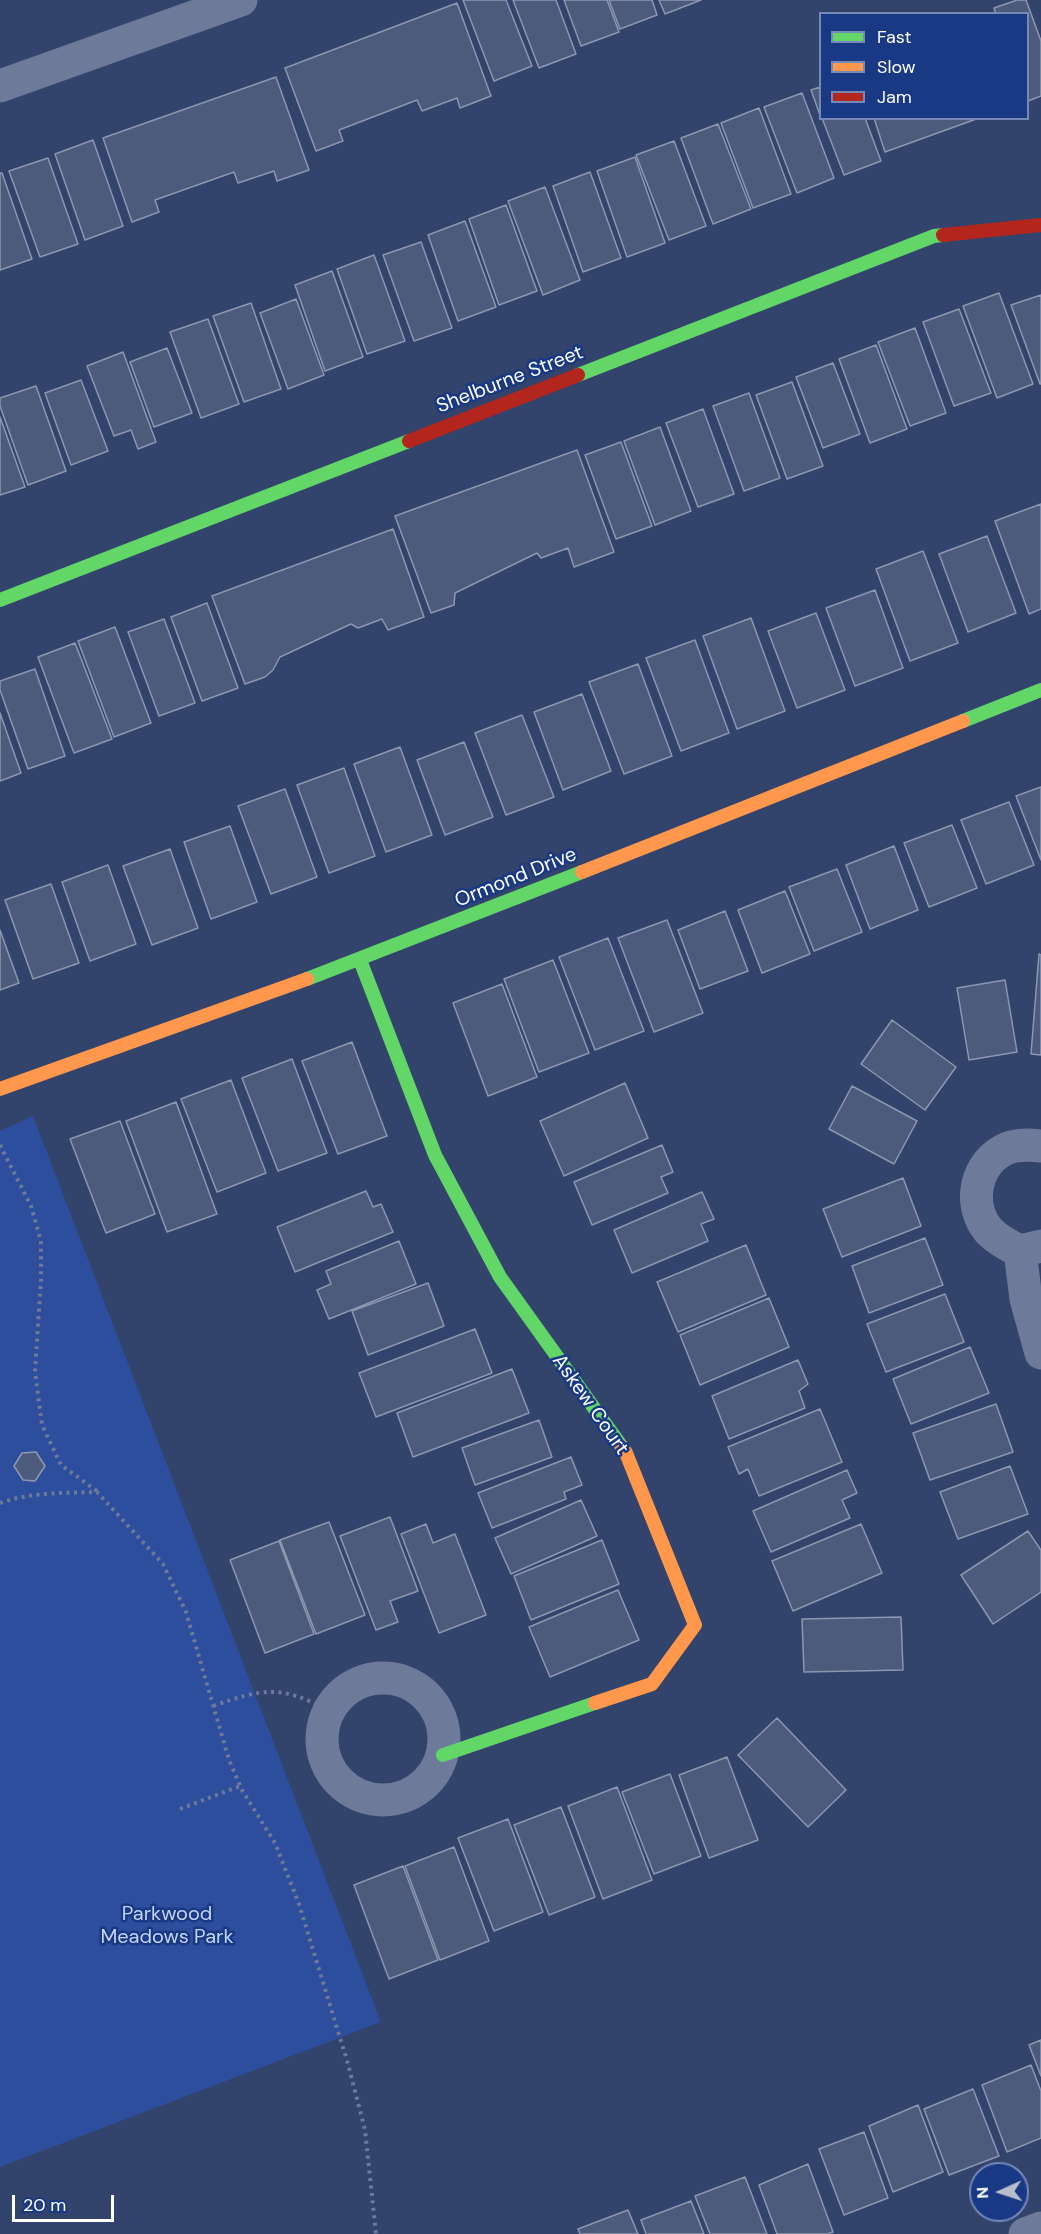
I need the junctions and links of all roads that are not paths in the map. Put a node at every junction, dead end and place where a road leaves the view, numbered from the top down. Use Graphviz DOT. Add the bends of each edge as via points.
graph roads {
  1 [pos="242,0"];
  2 [pos="0,86"];
  3 [pos="1041,225"];
  4 [pos="0,600"];
  5 [pos="1041,690"];
  6 [pos="360,960"];
  7 [pos="0,1089"];
  8 [pos="1041,1146"];
  9 [pos="1031,1249"];
  10 [pos="1041,1353"];
  11 [pos="443,1755"];
  12 [pos="1041,2228"];
  13 [pos="1025,2234"];
  1 -- 2 [label="street"];
  3 -- 4 [label="street, Shelburne Street" via="934,236"];
  5 -- 6 [label="street, Ormond Drive"];
  6 -- 7 [label="street, Ormond Drive"];
  6 -- 11 [label="street, Askew Court" via="435,1155 500,1277 626,1453 695,1625 652,1684"];
  8 -- 9 [label="street" via="1026,1144 994,1156 977,1184 980,1217 989,1231 1004,1243"];
  9 -- 10 [label="street" via="1026,1299"];
  11 -- 11 [label="street" via="420,1788 402,1797 361,1797 331,1771 323,1752 322,1731 328,1712 340,1695 356,1683 395,1678 414,1685 440,1715 445,1735"];
  12 -- 13 [label="street"];
}
